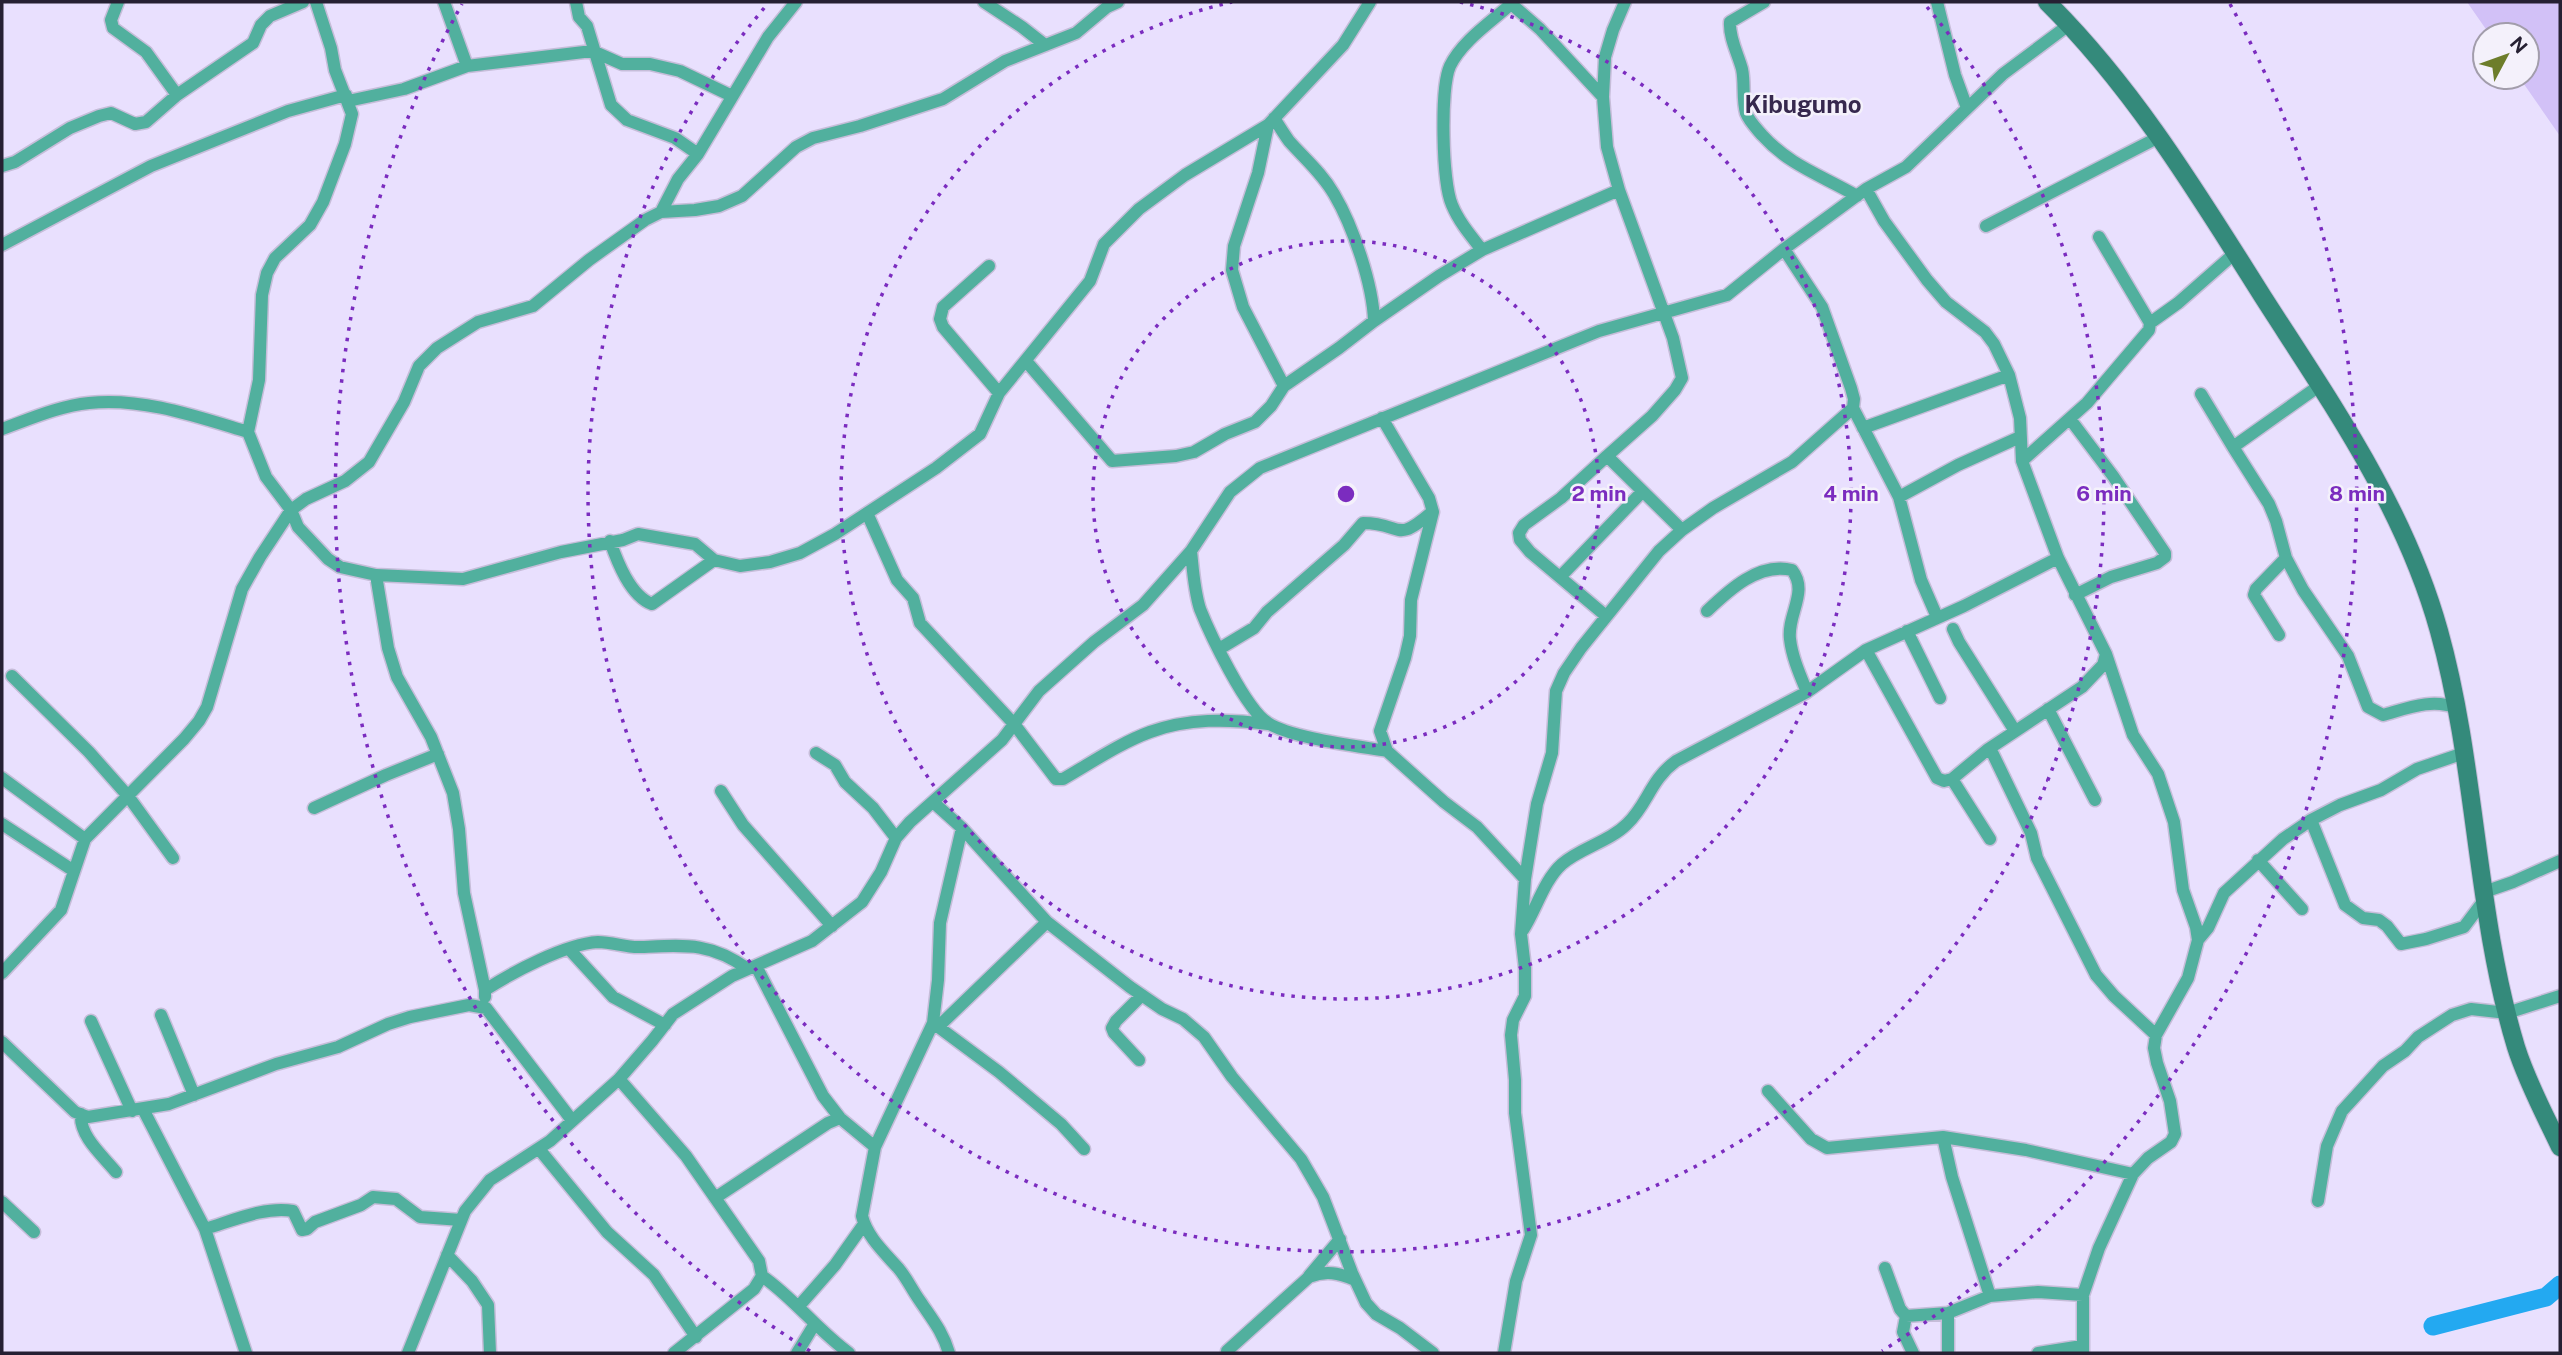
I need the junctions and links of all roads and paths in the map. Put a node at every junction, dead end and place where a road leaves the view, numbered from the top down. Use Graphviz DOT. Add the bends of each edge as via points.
graph roads {
  1 [pos="118,2"];
  2 [pos="303,2"];
  3 [pos="316,2"];
  4 [pos="444,2"];
  5 [pos="576,2"];
  6 [pos="796,2"];
  7 [pos="984,2"];
  8 [pos="1118,2"];
  9 [pos="1370,2"];
  10 [pos="1625,2"];
  11 [pos="1764,2"];
  12 [pos="1937,2"];
  13 [pos="2047,2"];
  14 [pos="1510,3"];
  15 [pos="2070,24"];
  16 [pos="1045,46"];
  17 [pos="595,52"];
  18 [pos="467,66"];
  19 [pos="177,95"];
  20 [pos="732,96"];
  21 [pos="1604,97"];
  22 [pos="347,98"];
  23 [pos="1967,108"];
  24 [pos="1271,122"];
  25 [pos="2159,137"];
  26 [pos="698,154"];
  27 [pos="2,166"];
  28 [pos="1619,190"];
  29 [pos="1861,192"];
  30 [pos="661,212"];
  31 [pos="1986,226"];
  32 [pos="2099,237"];
  33 [pos="2,245"];
  34 [pos="1784,249"];
  35 [pos="1482,250"];
  36 [pos="2235,253"];
  37 [pos="989,266"];
  38 [pos="1664,312"];
  39 [pos="1374,321"];
  40 [pos="2150,323"];
  41 [pos="1026,361"];
  42 [pos="2009,375"];
  43 [pos="1284,386"];
  44 [pos="2319,386"];
  45 [pos="999,393"];
  46 [pos="2201,394"];
  47 [pos="1853,408"];
  48 [pos="1382,418"];
  49 [pos="2070,419"];
  50 [pos="1863,428"];
  51 [pos="2,429"];
  52 [pos="248,432"];
  53 [pos="2020,437"];
  54 [pos="2233,447"];
  55 [pos="1606,456"];
  56 [pos="2022,461"];
  57 [pos="1642,492"];
  58 [pos="1899,497"];
  59 [pos="291,510"];
  60 [pos="1433,512"];
  61 [pos="867,513"];
  62 [pos="1682,530"];
  63 [pos="610,541"];
  64 [pos="1191,551"];
  65 [pos="2058,558"];
  66 [pos="2286,558"];
  67 [pos="714,560"];
  68 [pos="376,575"];
  69 [pos="1560,577"];
  70 [pos="2075,595"];
  71 [pos="1707,611"];
  72 [pos="1606,616"];
  73 [pos="1937,617"];
  74 [pos="1953,629"];
  75 [pos="1907,631"];
  76 [pos="2279,635"];
  77 [pos="1219,649"];
  78 [pos="1866,650"];
  79 [pos="2106,654"];
  80 [pos="12,676"];
  81 [pos="1807,692"];
  82 [pos="1940,698"];
  83 [pos="2457,708"];
  84 [pos="2048,709"];
  85 [pos="1014,724"];
  86 [pos="1268,724"];
  87 [pos="2015,731"];
  88 [pos="1990,748"];
  89 [pos="1387,751"];
  90 [pos="816,753"];
  91 [pos="2464,753"];
  92 [pos="438,754"];
  93 [pos="2,778"];
  94 [pos="1952,779"];
  95 [pos="721,791"];
  96 [pos="128,796"];
  97 [pos="2095,800"];
  98 [pos="933,802"];
  99 [pos="314,808"];
  100 [pos="2311,820"];
  101 [pos="2,824"];
  102 [pos="962,828"];
  103 [pos="896,838"];
  104 [pos="85,839"];
  105 [pos="1990,839"];
  106 [pos="173,858"];
  107 [pos="2259,860"];
  108 [pos="2560,861"];
  109 [pos="74,871"];
  110 [pos="1525,879"];
  111 [pos="2484,896"];
  112 [pos="2302,909"];
  113 [pos="1046,922"];
  114 [pos="832,926"];
  115 [pos="1521,934"];
  116 [pos="2197,940"];
  117 [pos="569,949"];
  118 [pos="752,967"];
  119 [pos="2,973"];
  120 [pos="485,990"];
  121 [pos="1142,995"];
  122 [pos="2560,996"];
  123 [pos="486,1008"];
  124 [pos="2507,1013"];
  125 [pos="161,1015"];
  126 [pos="90,1021"];
  127 [pos="936,1024"];
  128 [pos="664,1025"];
  129 [pos="2156,1035"];
  130 [pos="2,1042"];
  131 [pos="1139,1060"];
  132 [pos="619,1079"];
  133 [pos="1768,1091"];
  134 [pos="194,1095"];
  135 [pos="137,1110"];
  136 [pos="81,1114"];
  137 [pos="840,1118"];
  138 [pos="571,1119"];
  139 [pos="1943,1137"];
  140 [pos="875,1147"];
  141 [pos="2560,1147"];
  142 [pos="539,1149"];
  143 [pos="1084,1149"];
  144 [pos="116,1172"];
  145 [pos="2133,1174"];
  146 [pos="715,1198"];
  147 [pos="2318,1201"];
  148 [pos="2,1202"];
  149 [pos="461,1220"];
  150 [pos="864,1224"];
  151 [pos="205,1229"];
  152 [pos="34,1232"];
  153 [pos="1340,1239"];
  154 [pos="447,1255"];
  155 [pos="1885,1268"];
  156 [pos="762,1276"];
  157 [pos="1308,1277"];
  158 [pos="1355,1280"];
  159 [pos="2083,1294"];
  160 [pos="1990,1296"];
  161 [pos="799,1306"];
  162 [pos="1948,1312"];
  163 [pos="1906,1316"];
  164 [pos="814,1325"];
  165 [pos="696,1337"];
  166 [pos="2083,1350"];
  167 [pos="1227,1351"];
  168 [pos="246,1353"];
  169 [pos="408,1353"];
  170 [pos="490,1353"];
  171 [pos="674,1353"];
  172 [pos="797,1353"];
  173 [pos="849,1353"];
  174 [pos="949,1353"];
  175 [pos="1433,1353"];
  176 [pos="1504,1353"];
  177 [pos="1913,1353"];
  178 [pos="1948,1353"];
  179 [pos="2038,1353"];
  1 -- 19 [label="street" via="113,27 146,52"];
  2 -- 19 [label="street" via="270,16 253,43"];
  3 -- 22 [label="street"];
  4 -- 18 [label="street"];
  5 -- 17 [label="street"];
  6 -- 20 [label="street"];
  7 -- 16 [label="street"];
  8 -- 16 [label="street" via="1076,33"];
  9 -- 24 [label="street" via="1343,45"];
  10 -- 21 [label="street" via="1605,57"];
  11 -- 29 [label="street" via="1730,22 1746,113 1776,151 1801,168"];
  12 -- 23 [label="street"];
  13 -- 15 [label="main road"];
  14 -- 21 [label="street"];
  14 -- 35 [label="street" via="1460,51 1449,68 1443,126 1446,184 1451,205"];
  15 -- 23 [label="street" via="2003,74"];
  15 -- 25 [label="main road"];
  16 -- 30 [label="street" via="1005,61 943,99 813,138 796,147 742,196 719,206"];
  17 -- 18 [label="street"];
  17 -- 20 [label="street" via="622,64 680,71"];
  17 -- 26 [label="street" via="611,105 617,111"];
  18 -- 22 [label="street" via="404,89"];
  19 -- 27 [label="street" via="141,124 111,113 99,116"];
  20 -- 26 [label="street"];
  21 -- 28 [label="street" via="1607,148"];
  22 -- 33 [label="street" via="288,111 151,166"];
  22 -- 52 [label="street" via="352,114 323,202 310,225 275,258 267,273 259,380"];
  23 -- 29 [label="street" via="1906,167"];
  24 -- 39 [label="street" via="1311,161 1334,193 1355,239"];
  24 -- 41 [label="street" via="1139,209 1104,244 1090,281"];
  24 -- 43 [label="street" via="1234,246 1232,270 1243,307"];
  25 -- 31 [label="street"];
  25 -- 36 [label="main road"];
  26 -- 30 [label="street"];
  28 -- 35 [label="street"];
  28 -- 38 [label="street"];
  29 -- 34 [label="street"];
  29 -- 42 [label="street" via="1927,281 1985,332"];
  30 -- 59 [label="street" via="618,238 533,306 478,322 437,348 419,366 369,462 345,481"];
  32 -- 40 [label="street"];
  34 -- 38 [label="street" via="1727,295"];
  34 -- 47 [label="street" via="1822,307 1851,388"];
  35 -- 39 [label="street"];
  36 -- 40 [label="street"];
  36 -- 44 [label="main road"];
  37 -- 45 [label="street" via="943,307 940,318"];
  38 -- 48 [label="street" via="1599,331"];
  38 -- 55 [label="street" via="1682,378 1652,416"];
  39 -- 43 [label="street"];
  40 -- 49 [label="street" via="2142,339"];
  41 -- 43 [label="street" via="1112,461 1194,452 1255,422"];
  41 -- 45 [label="street"];
  42 -- 50 [label="street"];
  42 -- 53 [label="street"];
  44 -- 54 [label="street"];
  44 -- 83 [label="main road" via="2395,512 2440,631"];
  45 -- 61 [label="street" via="980,434"];
  46 -- 54 [label="street"];
  47 -- 50 [label="street"];
  47 -- 62 [label="street" via="1791,462"];
  48 -- 60 [label="street"];
  48 -- 64 [label="street" via="1260,468 1230,492"];
  49 -- 56 [label="street"];
  49 -- 70 [label="street" via="2165,553 2157,563 2111,577"];
  50 -- 58 [label="street"];
  51 -- 52 [label="street" via="51,411 116,401 194,415"];
  52 -- 59 [label="street" via="266,477"];
  53 -- 56 [label="street"];
  53 -- 58 [label="street"];
  54 -- 66 [label="street" via="2269,504"];
  55 -- 57 [label="street"];
  55 -- 69 [label="street" via="1519,533 1530,552"];
  56 -- 65 [label="street"];
  57 -- 62 [label="street"];
  57 -- 69 [label="street"];
  58 -- 73 [label="street" via="1921,580"];
  59 -- 68 [label="street" via="298,527 328,559 340,567"];
  59 -- 96 [label="street" via="242,589 199,722"];
  60 -- 77 [label="street" via="1411,530 1363,523 1254,628"];
  60 -- 89 [label="street" via="1411,600 1408,647 1380,731"];
  61 -- 67 [label="street" via="790,556 740,566"];
  61 -- 85 [label="street" via="897,580 913,598 920,623"];
  62 -- 72 [label="street"];
  63 -- 67 [label="street" via="638,534 695,544"];
  63 -- 67 [label="street" via="620,570 652,604"];
  63 -- 68 [label="street" via="463,579"];
  64 -- 77 [label="street" via="1200,608"];
  64 -- 85 [label="street" via="1143,605 1039,691"];
  65 -- 70 [label="street"];
  65 -- 73 [label="street"];
  66 -- 76 [label="street" via="2254,594"];
  66 -- 83 [label="street" via="2348,656 2368,707 2383,715 2426,703"];
  68 -- 92 [label="street" via="397,677"];
  69 -- 72 [label="street"];
  70 -- 79 [label="street"];
  71 -- 81 [label="street" via="1757,574 1780,567 1792,569 1800,592 1790,620 1790,642"];
  72 -- 110 [label="street" via="1556,691 1552,753 1537,804"];
  73 -- 75 [label="street"];
  74 -- 87 [label="street"];
  75 -- 78 [label="street"];
  75 -- 82 [label="street"];
  77 -- 86 [label="street" via="1252,707"];
  78 -- 81 [label="street"];
  78 -- 94 [label="street" via="1937,778"];
  79 -- 84 [label="street" via="2082,687"];
  79 -- 116 [label="street" via="2133,735 2158,774 2170,806 2183,890"];
  80 -- 96 [label="street"];
  81 -- 115 [label="street" via="1662,771 1625,826 1563,863 1552,875"];
  83 -- 91 [label="main road"];
  84 -- 87 [label="street"];
  84 -- 97 [label="street"];
  85 -- 86 [label="street" via="1056,779 1063,779 1147,733 1169,726 1201,720"];
  85 -- 98 [label="street"];
  86 -- 89 [label="street"];
  87 -- 88 [label="street"];
  88 -- 94 [label="street"];
  88 -- 129 [label="street" via="2031,833 2037,858 2096,975"];
  89 -- 110 [label="street" via="1477,827"];
  90 -- 103 [label="street" via="835,765"];
  91 -- 100 [label="street" via="2417,769"];
  91 -- 111 [label="main road"];
  92 -- 99 [label="street"];
  92 -- 120 [label="street" via="453,793 464,893"];
  93 -- 104 [label="street"];
  94 -- 105 [label="street"];
  95 -- 114 [label="street" via="743,825"];
  96 -- 104 [label="street"];
  96 -- 106 [label="street"];
  98 -- 102 [label="street"];
  98 -- 103 [label="street"];
  100 -- 107 [label="street"];
  100 -- 111 [label="street" via="2345,905 2363,918 2387,926 2401,944 2464,927"];
  101 -- 109 [label="street"];
  102 -- 113 [label="street"];
  102 -- 127 [label="street" via="940,923"];
  103 -- 114 [label="street" via="862,902"];
  104 -- 109 [label="street"];
  107 -- 112 [label="street"];
  107 -- 116 [label="street" via="2224,893 2208,928"];
  108 -- 111 [label="street"];
  109 -- 119 [label="street" via="61,910"];
  110 -- 115 [label="street"];
  111 -- 124 [label="main road"];
  113 -- 121 [label="street"];
  113 -- 127 [label="street"];
  114 -- 118 [label="street" via="812,942"];
  115 -- 176 [label="street" via="1525,996 1511,1035 1515,1113 1531,1235 1516,1281"];
  116 -- 129 [label="street" via="2188,978"];
  117 -- 118 [label="street" via="600,942 637,948 678,944 722,954"];
  117 -- 120 [label="street"];
  117 -- 128 [label="street" via="613,997"];
  118 -- 128 [label="street" via="673,1014"];
  118 -- 137 [label="street" via="823,1096"];
  120 -- 123 [label="street"];
  121 -- 131 [label="street" via="1112,1028"];
  121 -- 153 [label="street" via="1204,1037 1301,1158"];
  122 -- 124 [label="street"];
  123 -- 134 [label="street" via="469,1005 410,1017 338,1047"];
  123 -- 138 [label="street"];
  124 -- 141 [label="main road" via="2530,1085"];
  124 -- 147 [label="street" via="2471,1009 2452,1015 2372,1076 2342,1111 2327,1146"];
  125 -- 134 [label="street"];
  126 -- 135 [label="street"];
  127 -- 140 [label="street"];
  127 -- 143 [label="street" via="1061,1124"];
  128 -- 132 [label="street"];
  129 -- 145 [label="street" via="2154,1048 2175,1134"];
  130 -- 136 [label="street"];
  132 -- 138 [label="street"];
  132 -- 146 [label="street" via="670,1135"];
  133 -- 139 [label="street" via="1811,1139 1827,1148"];
  134 -- 135 [label="street"];
  135 -- 136 [label="street"];
  135 -- 151 [label="street"];
  136 -- 144 [label="street" via="84,1132"];
  137 -- 140 [label="street"];
  137 -- 146 [label="street"];
  138 -- 142 [label="street"];
  139 -- 145 [label="street"];
  139 -- 160 [label="street"];
  140 -- 150 [label="street"];
  142 -- 149 [label="street" via="490,1180"];
  142 -- 165 [label="street" via="607,1232 654,1275"];
  145 -- 159 [label="street"];
  146 -- 156 [label="street" via="759,1261"];
  148 -- 152 [label="street"];
  149 -- 151 [label="street" via="420,1217 396,1199 373,1197 302,1230 293,1212 284,1209"];
  149 -- 154 [label="street"];
  150 -- 161 [label="street"];
  150 -- 174 [label="street" via="912,1285 944,1336"];
  151 -- 168 [label="street"];
  153 -- 157 [label="street"];
  153 -- 158 [label="street"];
  154 -- 169 [label="street"];
  154 -- 170 [label="street" via="488,1305"];
  155 -- 163 [label="street"];
  156 -- 161 [label="street"];
  156 -- 165 [label="street" via="754,1289"];
  157 -- 158 [label="street" via="1338,1273"];
  157 -- 167 [label="street"];
  158 -- 175 [label="street" via="1376,1314"];
  159 -- 160 [label="street"];
  159 -- 166 [label="street"];
  160 -- 162 [label="street"];
  161 -- 164 [label="street"];
  162 -- 163 [label="street"];
  162 -- 178 [label="street"];
  163 -- 177 [label="street" via="1903,1332"];
  164 -- 172 [label="street"];
  164 -- 173 [label="street"];
  165 -- 171 [label="street"];
  166 -- 179 [label="street"];
}
